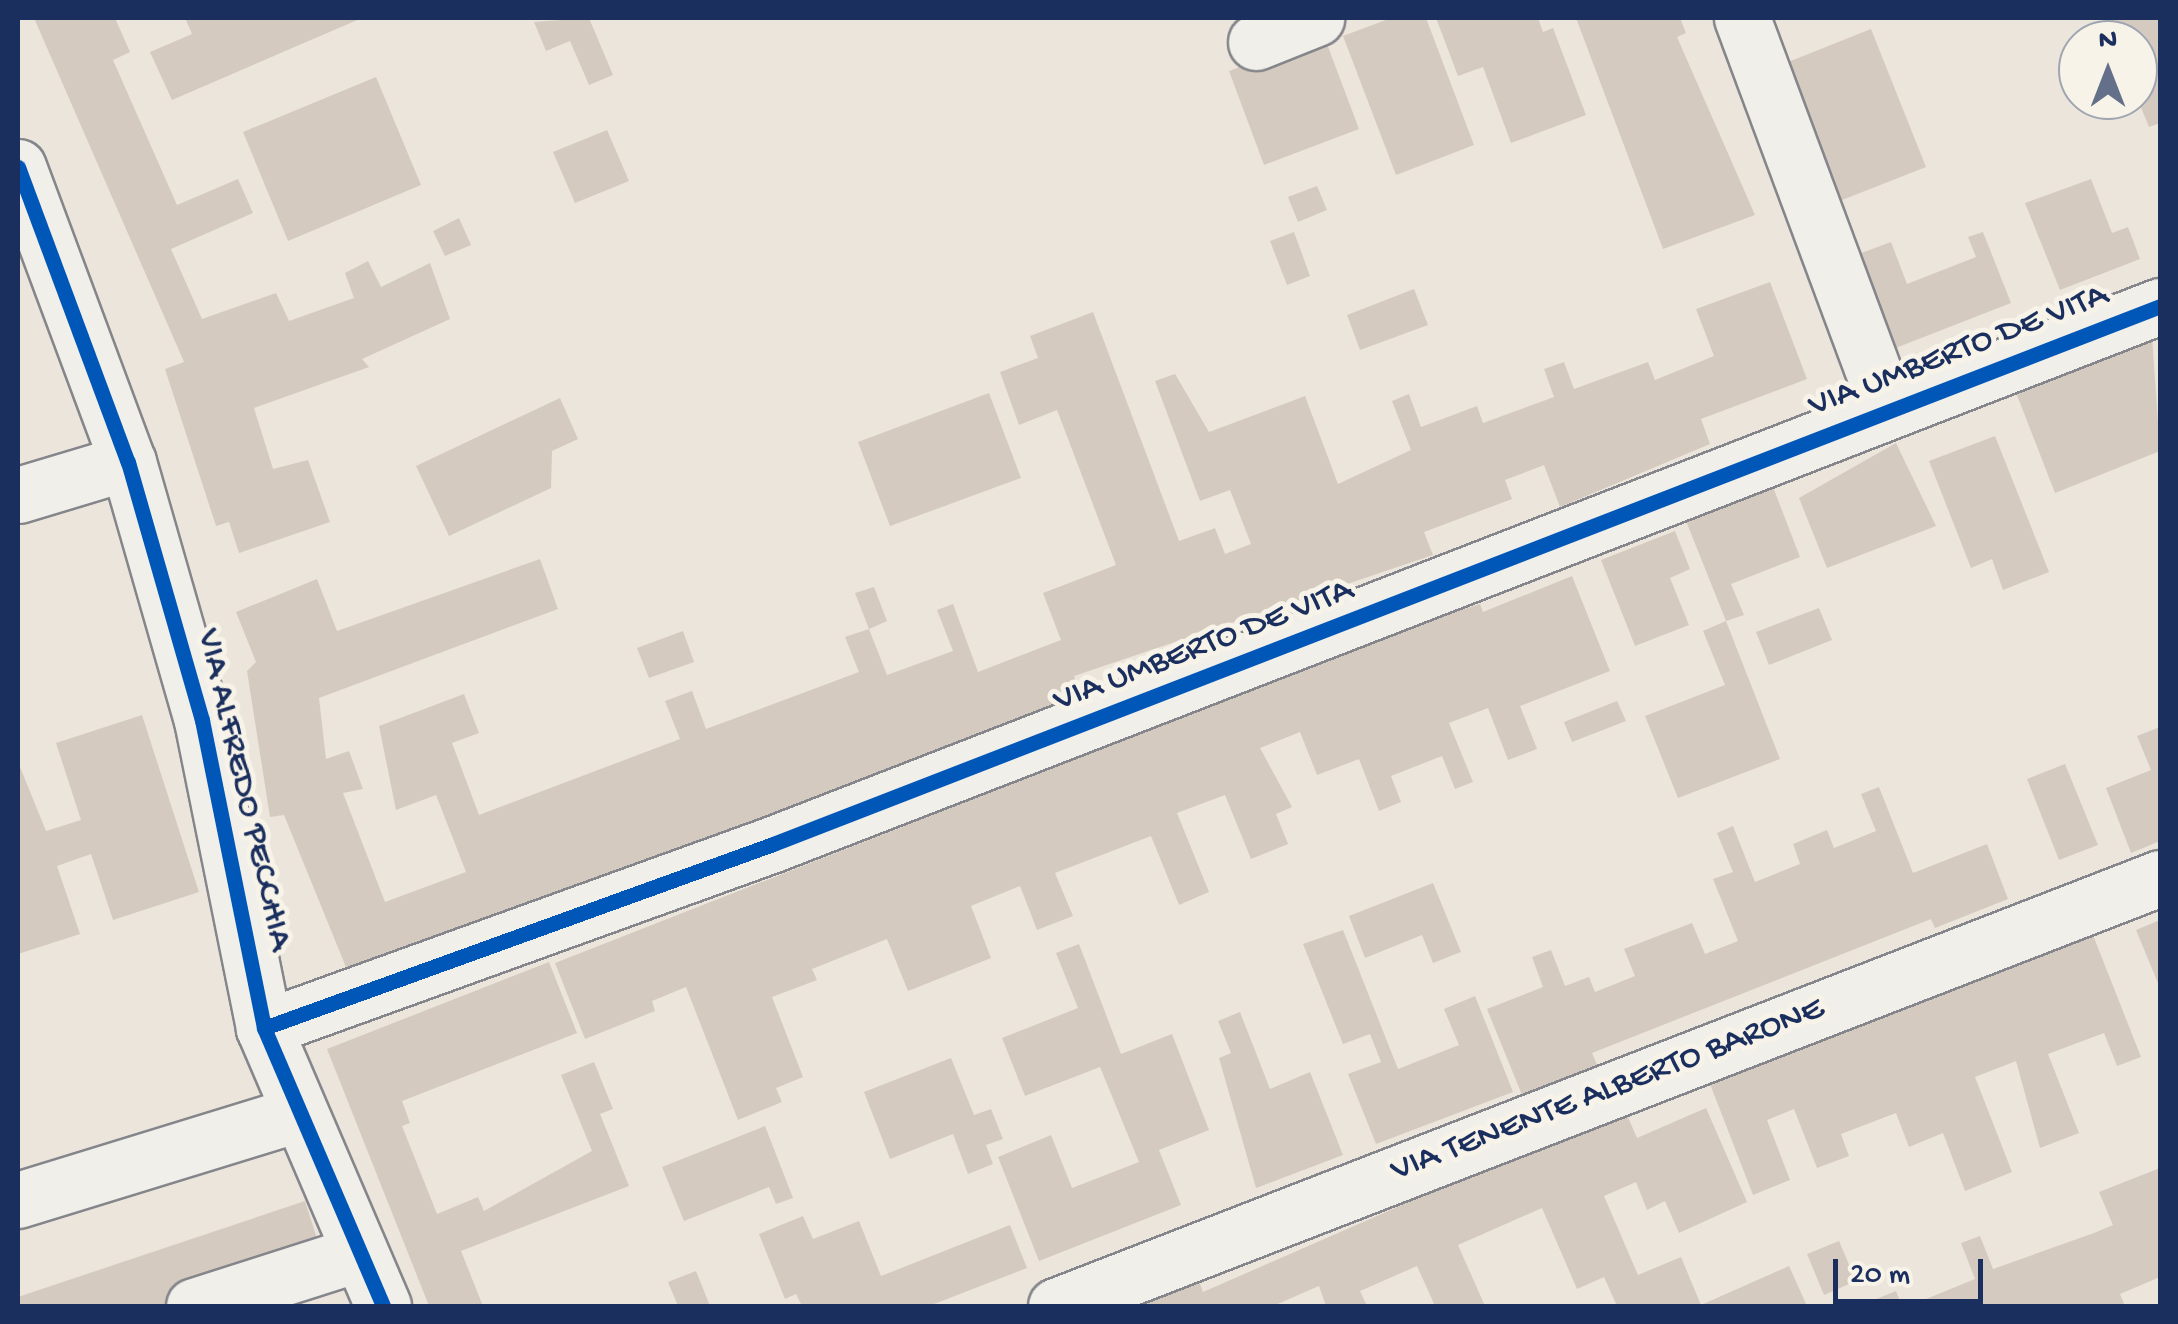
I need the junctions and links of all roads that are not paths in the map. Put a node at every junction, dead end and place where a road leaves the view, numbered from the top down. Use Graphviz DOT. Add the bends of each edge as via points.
graph roads {
  1 [pos="1316,18"];
  2 [pos="1742,18"];
  3 [pos="1256,42"];
  4 [pos="18,168"];
  5 [pos="2160,306"];
  6 [pos="1888,410"];
  7 [pos="128,462"];
  8 [pos="18,494"];
  9 [pos="2160,878"];
  10 [pos="264,1028"];
  11 [pos="298,1114"];
  12 [pos="18,1200"];
  13 [pos="360,1252"];
  14 [pos="194,1306"];
  15 [pos="384,1306"];
  16 [pos="1056,1306"];
  1 -- 3 [label="street"];
  2 -- 6 [label="street"];
  4 -- 7 [label="street, VIA ALFREDO PECCHIA"];
  5 -- 6 [label="street, VIA UMBERTO DE VITA"];
  6 -- 10 [label="street, VIA UMBERTO DE VITA" via="773,844"];
  7 -- 8 [label="street"];
  7 -- 10 [label="street, VIA ALFREDO PECCHIA" via="202,720"];
  9 -- 16 [label="street, VIA TENENTE ALBERTO BARONE"];
  10 -- 11 [label="street, VIA ALFREDO PECCHIA"];
  11 -- 12 [label="street"];
  11 -- 13 [label="street, VIA ALFREDO PECCHIA"];
  13 -- 14 [label="street"];
  13 -- 15 [label="street, VIA ALFREDO PECCHIA"];
}
